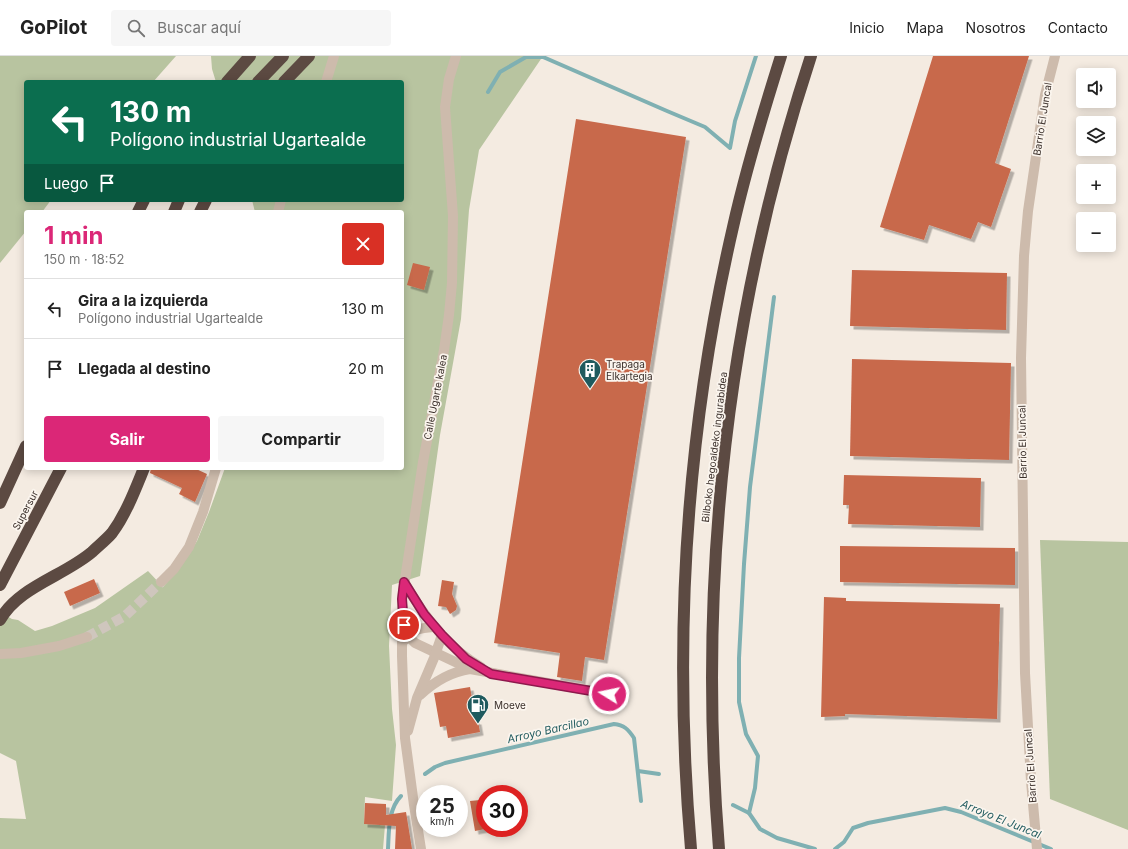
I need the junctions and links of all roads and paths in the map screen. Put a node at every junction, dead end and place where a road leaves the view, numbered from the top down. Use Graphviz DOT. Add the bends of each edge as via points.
graph roads {
  1 [pos="250,56"];
  2 [pos="282,56"];
  3 [pos="309,56"];
  4 [pos="334,56"];
  5 [pos="456,56"];
  6 [pos="781,56"];
  7 [pos="810,56"];
  8 [pos="1055,56"];
  9 [pos="230,80"];
  10 [pos="260,80"];
  11 [pos="286,80"];
  12 [pos="327,80"];
  13 [pos="24,450"];
  14 [pos="60,470"];
  15 [pos="143,470"];
  16 [pos="215,470"];
  17 [pos="0,503"];
  18 [pos="161,582"];
  19 [pos="404,582"];
  20 [pos="0,585"];
  21 [pos="402,599"];
  22 [pos="1,618"];
  23 [pos="434,627"];
  24 [pos="442,635"];
  25 [pos="87,636"];
  26 [pos="408,636"];
  27 [pos="436,652"];
  28 [pos="0,654"];
  29 [pos="470,669"];
  30 [pos="491,674"];
  31 [pos="402,679"];
  32 [pos="609,694"];
  33 [pos="417,698"];
  34 [pos="406,738"];
  35 [pos="420,849"];
  36 [pos="691,849"];
  37 [pos="719,849"];
  38 [pos="1037,849"];
  1 -- 9 [label="highway"];
  2 -- 10 [label="highway"];
  3 -- 11 [label="highway"];
  4 -- 12 [label="street"];
  5 -- 19 [label="street, Calle Ugarte kalea" via="445,107 454,216 449,315"];
  6 -- 36 [label="highway, Bilboko hegoaldeko ingurabidea" via="751,156 730,240 709,350 696,445 688,528 683,649"];
  7 -- 37 [label="highway, Bilboko hegoaldeko ingurabidea" via="778,164 755,259 737,354 724,448 714,570 712,650 713,745"];
  8 -- 38 [label="street, Barrio El Juncal" via="1045,95 1028,211 1021,351 1025,673"];
  13 -- 17 [label="highway"];
  14 -- 20 [label="highway, Supersur"];
  15 -- 22 [label="highway" via="131,500 111,534 91,553 68,569 17,599"];
  16 -- 18 [label="street" via="189,547 174,569"];
  19 -- 21 [label="street, Calle Ugarte kalea"];
  19 -- 23 [label="street"];
  21 -- 26 [label="street" via="404,625"];
  21 -- 31 [label="street, Calle Ugarte kalea"];
  23 -- 24 [label="street"];
  23 -- 26 [label="street" via="413,631"];
  24 -- 27 [label="street"];
  24 -- 30 [label="street" via="466,659"];
  25 -- 28 [label="street" via="59,646"];
  26 -- 27 [label="street" via="415,643"];
  26 -- 31 [label="street" via="404,646 405,668"];
  27 -- 29 [label="street"];
  27 -- 33 [label="street"];
  29 -- 30 [label="street"];
  29 -- 33 [label="street" via="459,670 439,680"];
  30 -- 32 [label="street"];
  31 -- 34 [label="street, Calle Ugarte kalea"];
  33 -- 34 [label="street"];
  34 -- 35 [label="street, Calle Ugarte kalea"];
}
